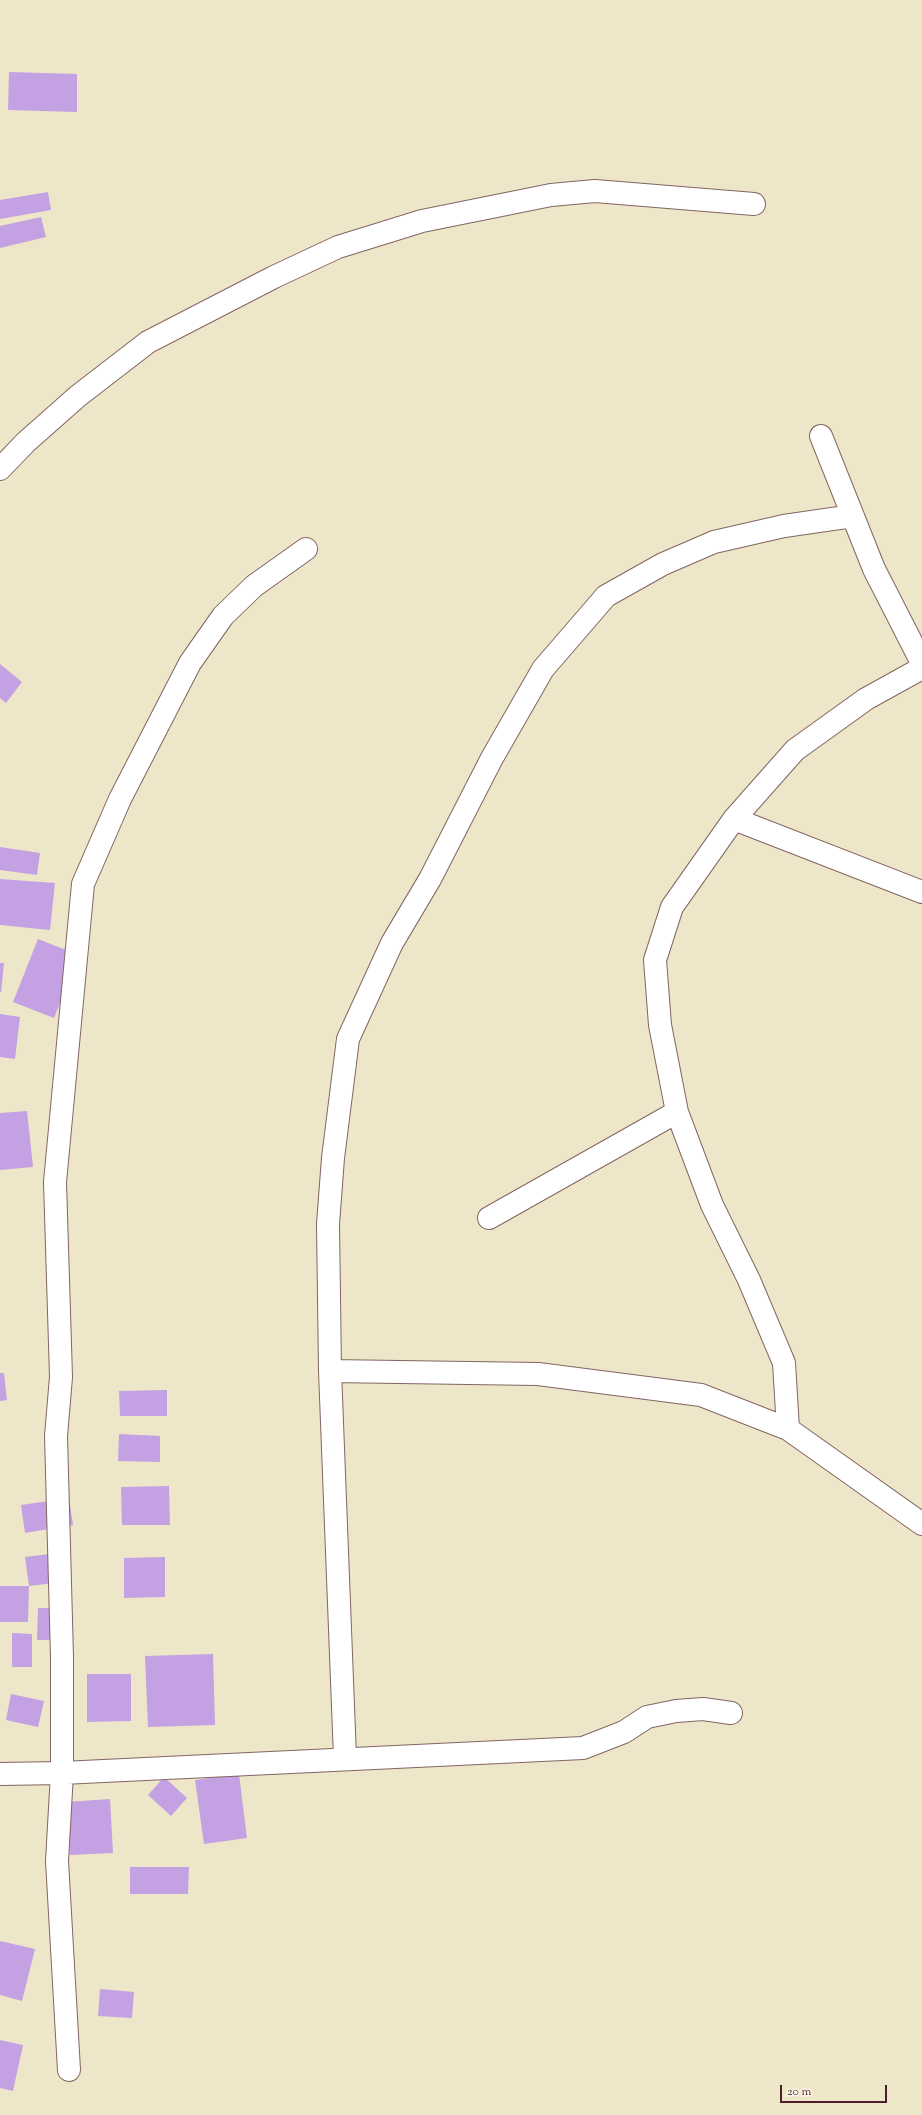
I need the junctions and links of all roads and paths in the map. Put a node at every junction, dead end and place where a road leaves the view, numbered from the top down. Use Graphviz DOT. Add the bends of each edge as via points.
graph roads {
  1 [pos="754,204"];
  2 [pos="821,436"];
  3 [pos="0,469"];
  4 [pos="853,516"];
  5 [pos="306,549"];
  6 [pos="922,663"];
  7 [pos="922,668"];
  8 [pos="734,818"];
  9 [pos="922,892"];
  10 [pos="677,1112"];
  11 [pos="489,1218"];
  12 [pos="330,1371"];
  13 [pos="788,1429"];
  14 [pos="922,1524"];
  15 [pos="731,1713"];
  16 [pos="345,1758"];
  17 [pos="62,1773"];
  18 [pos="0,1774"];
  19 [pos="69,2070"];
  1 -- 3 [label="street" via="594,191 551,195 422,221 338,247 274,276 148,342 78,396"];
  2 -- 4 [label="street"];
  4 -- 6 [label="street" via="874,569"];
  4 -- 12 [label="street" via="784,526 714,542 663,564 606,596 543,669 492,758 430,880 392,942 348,1039 333,1158 328,1224"];
  5 -- 17 [label="street" via="249,591 223,616 190,663 120,799 83,884 55,1182 61,1377 56,1436 62,1657"];
  7 -- 8 [label="street" via="866,698 795,750"];
  8 -- 9 [label="street"];
  8 -- 10 [label="street" via="672,907 655,960 660,1025"];
  10 -- 11 [label="street"];
  10 -- 13 [label="street" via="712,1205 749,1280 784,1363"];
  12 -- 13 [label="street" via="538,1374 701,1395"];
  12 -- 16 [label="street"];
  13 -- 14 [label="street"];
  15 -- 16 [label="street" via="703,1709 647,1717 624,1732 583,1748"];
  16 -- 17 [label="street"];
  17 -- 18 [label="street"];
  17 -- 19 [label="street" via="57,1861"];
}
